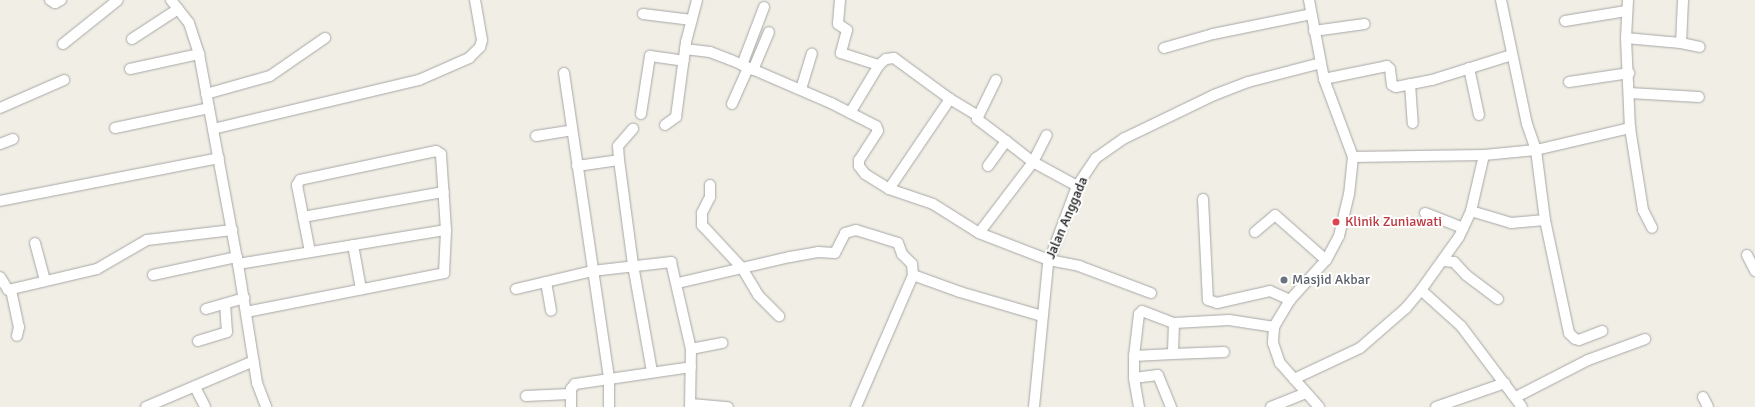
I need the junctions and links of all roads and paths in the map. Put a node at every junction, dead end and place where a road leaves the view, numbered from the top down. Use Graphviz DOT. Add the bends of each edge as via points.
graph roads {
  1 [pos="50,0"];
  2 [pos="61,0"];
  3 [pos="118,0"];
  4 [pos="171,0"];
  5 [pos="475,0"];
  6 [pos="697,0"];
  7 [pos="840,0"];
  8 [pos="1309,0"];
  9 [pos="1503,0"];
  10 [pos="1628,0"];
  11 [pos="1683,0"];
  12 [pos="764,7"];
  13 [pos="178,9"];
  14 [pos="1626,11"];
  15 [pos="643,14"];
  16 [pos="1311,14"];
  17 [pos="692,20"];
  18 [pos="1565,21"];
  19 [pos="1365,24"];
  20 [pos="1314,31"];
  21 [pos="769,32"];
  22 [pos="325,38"];
  23 [pos="1626,38"];
  24 [pos="132,39"];
  25 [pos="1681,43"];
  26 [pos="63,44"];
  27 [pos="1700,47"];
  28 [pos="1164,48"];
  29 [pos="686,49"];
  30 [pos="199,54"];
  31 [pos="812,54"];
  32 [pos="1512,55"];
  33 [pos="684,61"];
  34 [pos="1321,63"];
  35 [pos="879,65"];
  36 [pos="748,68"];
  37 [pos="1469,68"];
  38 [pos="130,69"];
  39 [pos="564,73"];
  40 [pos="1629,73"];
  41 [pos="1324,79"];
  42 [pos="64,80"];
  43 [pos="996,80"];
  44 [pos="1569,82"];
  45 [pos="1410,84"];
  46 [pos="800,89"];
  47 [pos="1629,93"];
  48 [pos="206,94"];
  49 [pos="1699,97"];
  50 [pos="950,99"];
  51 [pos="732,104"];
  52 [pos="0,108"];
  53 [pos="209,108"];
  54 [pos="850,113"];
  55 [pos="641,114"];
  56 [pos="1479,115"];
  57 [pos="978,116"];
  58 [pos="1413,123"];
  59 [pos="665,125"];
  60 [pos="115,128"];
  61 [pos="1630,128"];
  62 [pos="213,129"];
  63 [pos="633,129"];
  64 [pos="572,130"];
  65 [pos="1047,135"];
  66 [pos="536,136"];
  67 [pos="13,139"];
  68 [pos="1006,141"];
  69 [pos="0,144"];
  70 [pos="1536,150"];
  71 [pos="1484,155"];
  72 [pos="1353,157"];
  73 [pos="219,158"];
  74 [pos="619,160"];
  75 [pos="1033,162"];
  76 [pos="577,166"];
  77 [pos="988,166"];
  78 [pos="710,185"];
  79 [pos="1077,186"];
  80 [pos="889,189"];
  81 [pos="444,192"];
  82 [pos="1202,199"];
  83 [pos="0,201"];
  84 [pos="1471,211"];
  85 [pos="1425,213"];
  86 [pos="303,218"];
  87 [pos="1545,220"];
  88 [pos="1463,228"];
  89 [pos="1652,228"];
  90 [pos="232,230"];
  91 [pos="446,230"];
  92 [pos="1255,232"];
  93 [pos="979,233"];
  94 [pos="34,243"];
  95 [pos="353,245"];
  96 [pos="310,252"];
  97 [pos="1747,255"];
  98 [pos="238,260"];
  99 [pos="1049,260"];
  100 [pos="1326,260"];
  101 [pos="1444,260"];
  102 [pos="633,265"];
  103 [pos="742,268"];
  104 [pos="592,270"];
  105 [pos="1755,272"];
  106 [pos="153,275"];
  107 [pos="914,275"];
  108 [pos="0,277"];
  109 [pos="45,280"];
  110 [pos="546,282"];
  111 [pos="678,283"];
  112 [pos="361,289"];
  113 [pos="516,289"];
  114 [pos="1421,290"];
  115 [pos="6,291"];
  116 [pos="1151,293"];
  117 [pos="244,298"];
  118 [pos="1498,299"];
  119 [pos="1290,300"];
  120 [pos="225,304"];
  121 [pos="206,309"];
  122 [pos="551,311"];
  123 [pos="246,312"];
  124 [pos="779,316"];
  125 [pos="1042,316"];
  126 [pos="1174,323"];
  127 [pos="1274,328"];
  128 [pos="1602,331"];
  129 [pos="17,336"];
  130 [pos="1644,339"];
  131 [pos="198,341"];
  132 [pos="722,343"];
  133 [pos="691,349"];
  134 [pos="1224,352"];
  135 [pos="1173,354"];
  136 [pos="1134,356"];
  137 [pos="254,361"];
  138 [pos="692,367"];
  139 [pos="652,372"];
  140 [pos="1134,378"];
  141 [pos="609,379"];
  142 [pos="1294,379"];
  143 [pos="1505,382"];
  144 [pos="195,387"];
  145 [pos="1306,393"];
  146 [pos="570,394"];
  147 [pos="526,396"];
  148 [pos="1516,397"];
  149 [pos="1704,397"];
  150 [pos="690,406"];
  151 [pos="146,407"];
  152 [pos="205,407"];
  153 [pos="266,407"];
  154 [pos="571,407"];
  155 [pos="609,407"];
  156 [pos="728,407"];
  157 [pos="856,407"];
  158 [pos="1034,407"];
  159 [pos="1139,407"];
  160 [pos="1171,407"];
  161 [pos="1271,407"];
  162 [pos="1319,407"];
  163 [pos="1436,407"];
  164 [pos="1522,407"];
  165 [pos="1708,407"];
  1 -- 2 [label="street" via="56,3"];
  3 -- 26 [label="street"];
  4 -- 13 [label="street"];
  5 -- 62 [label="street" via="482,40 480,47 469,58 419,80"];
  6 -- 17 [label="street"];
  7 -- 35 [label="street" via="838,24 847,30 841,52"];
  8 -- 16 [label="street"];
  9 -- 32 [label="street"];
  10 -- 14 [label="street"];
  11 -- 25 [label="street"];
  12 -- 36 [label="street"];
  13 -- 24 [label="street"];
  13 -- 30 [label="street" via="192,30"];
  14 -- 18 [label="street"];
  14 -- 23 [label="street"];
  15 -- 17 [label="street"];
  16 -- 20 [label="street"];
  16 -- 28 [label="street" via="1213,34"];
  17 -- 29 [label="street"];
  19 -- 20 [label="street"];
  20 -- 34 [label="street"];
  21 -- 36 [label="street"];
  22 -- 48 [label="street" via="270,76"];
  23 -- 25 [label="street"];
  23 -- 40 [label="street"];
  25 -- 27 [label="street"];
  29 -- 33 [label="street"];
  29 -- 36 [label="street" via="710,52"];
  30 -- 38 [label="street"];
  30 -- 48 [label="street"];
  31 -- 46 [label="street"];
  32 -- 37 [label="street"];
  32 -- 70 [label="street" via="1527,124"];
  33 -- 55 [label="street" via="650,56"];
  33 -- 59 [label="street" via="676,117"];
  34 -- 41 [label="street"];
  34 -- 79 [label="street, Jalan Anggada" via="1232,87 1125,138 1096,158"];
  35 -- 50 [label="street" via="886,59 894,58"];
  35 -- 54 [label="street"];
  36 -- 46 [label="street"];
  36 -- 51 [label="street"];
  37 -- 45 [label="street"];
  37 -- 56 [label="street"];
  39 -- 64 [label="street"];
  40 -- 44 [label="street"];
  40 -- 47 [label="street"];
  41 -- 45 [label="street" via="1387,66 1390,69 1393,86"];
  41 -- 72 [label="street"];
  42 -- 52 [label="street"];
  43 -- 57 [label="street"];
  45 -- 58 [label="street"];
  46 -- 54 [label="street"];
  47 -- 49 [label="street"];
  47 -- 61 [label="street"];
  48 -- 53 [label="street"];
  50 -- 57 [label="street"];
  50 -- 80 [label="street"];
  53 -- 60 [label="street"];
  53 -- 62 [label="street"];
  54 -- 80 [label="street" via="877,127 878,131 859,160 859,166 865,174"];
  57 -- 68 [label="street" via="979,123"];
  61 -- 70 [label="street"];
  61 -- 89 [label="street" via="1642,210"];
  62 -- 73 [label="street"];
  63 -- 74 [label="street" via="618,146"];
  64 -- 66 [label="street"];
  64 -- 76 [label="street"];
  65 -- 75 [label="street"];
  67 -- 69 [label="street"];
  68 -- 75 [label="street"];
  68 -- 77 [label="street"];
  70 -- 71 [label="street"];
  70 -- 87 [label="street"];
  71 -- 72 [label="street"];
  71 -- 84 [label="street"];
  72 -- 100 [label="street" via="1349,194 1339,236"];
  73 -- 83 [label="street"];
  73 -- 90 [label="street"];
  74 -- 76 [label="street"];
  74 -- 102 [label="street"];
  75 -- 79 [label="street"];
  75 -- 93 [label="street"];
  76 -- 104 [label="street"];
  78 -- 103 [label="street" via="710,197 702,213 702,224"];
  79 -- 99 [label="street, Jalan Anggada"];
  80 -- 93 [label="street" via="933,204"];
  81 -- 86 [label="street"];
  81 -- 86 [label="street" via="442,156 436,151 300,180 297,185"];
  81 -- 91 [label="street"];
  82 -- 119 [label="street" via="1205,286 1208,300 1217,303 1270,291"];
  84 -- 87 [label="street" via="1510,223"];
  84 -- 88 [label="street"];
  85 -- 88 [label="street"];
  86 -- 96 [label="street"];
  87 -- 128 [label="street" via="1570,336 1579,340"];
  88 -- 101 [label="street"];
  90 -- 98 [label="street"];
  90 -- 109 [label="street" via="147,240 97,269"];
  91 -- 95 [label="street"];
  91 -- 112 [label="street" via="444,273"];
  92 -- 100 [label="street" via="1275,215"];
  93 -- 99 [label="street"];
  94 -- 109 [label="street"];
  95 -- 96 [label="street"];
  95 -- 112 [label="street"];
  96 -- 98 [label="street"];
  97 -- 105 [label="street"];
  98 -- 106 [label="street"];
  98 -- 117 [label="street"];
  99 -- 116 [label="street" via="1079,266"];
  99 -- 125 [label="street, Jalan Anggada"];
  100 -- 119 [label="street"];
  101 -- 114 [label="street"];
  101 -- 118 [label="street" via="1454,262 1466,275"];
  102 -- 104 [label="street"];
  102 -- 111 [label="street" via="671,262"];
  102 -- 139 [label="street"];
  103 -- 107 [label="street" via="818,252 835,253 845,233 856,230 898,243 902,254 912,264"];
  103 -- 111 [label="street"];
  103 -- 124 [label="street" via="758,294"];
  104 -- 110 [label="street"];
  104 -- 141 [label="street"];
  107 -- 125 [label="street" via="960,292"];
  107 -- 157 [label="street"];
  108 -- 115 [label="street"];
  109 -- 115 [label="street"];
  110 -- 113 [label="street"];
  110 -- 122 [label="street"];
  111 -- 133 [label="street"];
  112 -- 123 [label="street"];
  114 -- 142 [label="street" via="1406,308 1360,348"];
  114 -- 143 [label="street" via="1461,326"];
  115 -- 129 [label="street" via="19,327"];
  117 -- 120 [label="street"];
  117 -- 123 [label="street"];
  119 -- 127 [label="street"];
  120 -- 121 [label="street"];
  120 -- 131 [label="street" via="227,332"];
  123 -- 137 [label="street"];
  125 -- 158 [label="street, Jalan Anggada"];
  126 -- 127 [label="street" via="1229,320"];
  126 -- 135 [label="street"];
  126 -- 136 [label="street" via="1142,311 1139,314"];
  127 -- 142 [label="street" via="1275,353"];
  130 -- 148 [label="street" via="1588,360"];
  132 -- 133 [label="street"];
  133 -- 138 [label="street"];
  134 -- 135 [label="street"];
  135 -- 136 [label="street"];
  136 -- 140 [label="street"];
  137 -- 144 [label="street"];
  137 -- 153 [label="street" via="257,383"];
  138 -- 139 [label="street"];
  138 -- 150 [label="street"];
  139 -- 141 [label="street"];
  140 -- 159 [label="street"];
  140 -- 160 [label="street" via="1159,376"];
  141 -- 146 [label="street" via="576,384"];
  141 -- 155 [label="street"];
  142 -- 145 [label="street"];
  143 -- 148 [label="street"];
  143 -- 163 [label="street"];
  144 -- 151 [label="street"];
  144 -- 152 [label="street"];
  145 -- 161 [label="street"];
  145 -- 162 [label="street"];
  146 -- 147 [label="street"];
  146 -- 154 [label="street"];
  148 -- 164 [label="street"];
  149 -- 165 [label="street"];
  150 -- 156 [label="street"];
}
